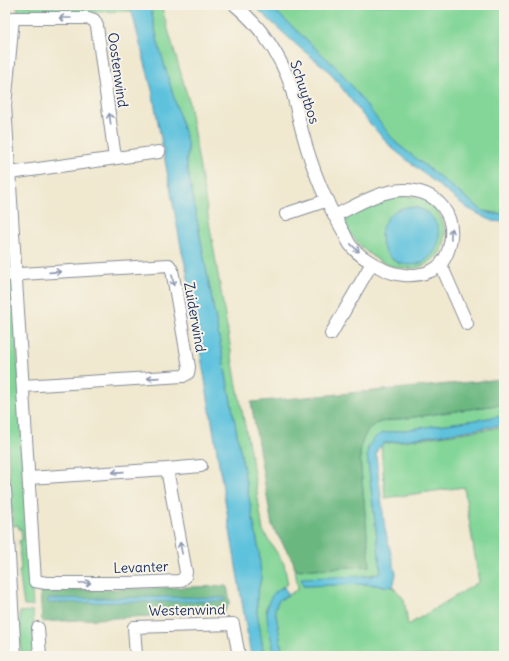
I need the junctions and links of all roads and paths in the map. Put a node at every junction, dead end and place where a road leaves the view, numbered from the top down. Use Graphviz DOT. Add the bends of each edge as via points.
graph roads {
  1 [pos="235,5"];
  2 [pos="158,152"];
  3 [pos="116,158"];
  4 [pos="10,173"];
  5 [pos="328,200"];
  6 [pos="286,214"];
  7 [pos="334,216"];
  8 [pos="372,263"];
  9 [pos="440,265"];
  10 [pos="10,275"];
  11 [pos="467,324"];
  12 [pos="331,334"];
  13 [pos="23,386"];
  14 [pos="201,466"];
  15 [pos="167,469"];
  16 [pos="29,478"];
  17 [pos="5,489"];
  18 [pos="5,498"];
  19 [pos="38,628"];
  20 [pos="15,656"];
  21 [pos="40,656"];
  22 [pos="136,656"];
  23 [pos="239,656"];
  1 -- 5 [label="street, Schuytbos" via="254,21 264,34 288,79 311,160"];
  2 -- 3 [label="street"];
  3 -- 4 [label="street"];
  3 -- 4 [label="street, Oostenwind, one-way" via="97,26 94,20 13,18 5,106"];
  4 -- 10 [label="street"];
  5 -- 6 [label="street"];
  5 -- 7 [label="street, Schuytbos"];
  7 -- 8 [label="street, Schuytbos, one-way" via="352,247"];
  9 -- 7 [label="street, one-way" via="447,256 451,242 451,223 445,208 424,193 393,191"];
  8 -- 9 [label="street, Schuytbos" via="390,274 412,275 432,271"];
  8 -- 12 [label="street"];
  9 -- 11 [label="street"];
  10 -- 13 [label="street"];
  10 -- 13 [label="street, Zuiderwind, one-way" via="169,266 172,270 189,367 188,373 183,376"];
  13 -- 16 [label="street"];
  14 -- 15 [label="street"];
  15 -- 16 [label="street, one-way"];
  16 -- 15 [label="street, Levanter, one-way" via="41,582 180,581 186,572"];
  17 -- 18 [label="street"];
  18 -- 20 [label="street"];
  19 -- 21 [label="street"];
  22 -- 23 [label="street, Westenwind" via="134,627 233,624"];
}
